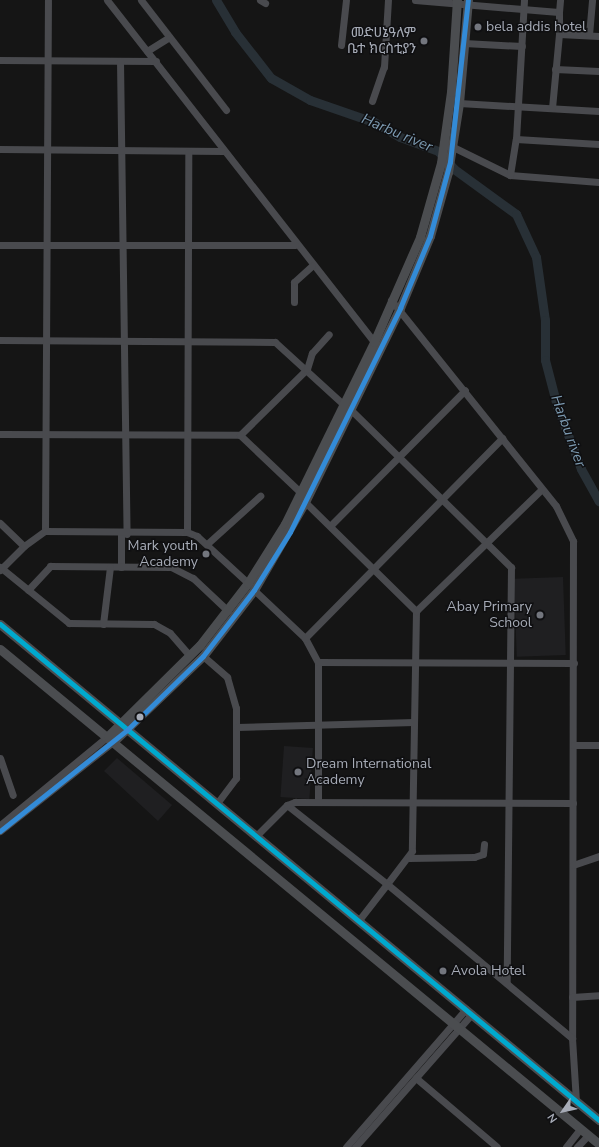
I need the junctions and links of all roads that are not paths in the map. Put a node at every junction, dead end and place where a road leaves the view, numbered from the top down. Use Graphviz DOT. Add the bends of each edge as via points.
graph roads {
  1 [pos="48,0"];
  2 [pos="107,0"];
  3 [pos="141,0"];
  4 [pos="346,0"];
  5 [pos="388,0"];
  6 [pos="415,0"];
  7 [pos="524,0"];
  8 [pos="560,0"];
  9 [pos="592,0"];
  10 [pos="457,1"];
  11 [pos="468,2"];
  12 [pos="524,9"];
  13 [pos="559,12"];
  14 [pos="559,34"];
  15 [pos="589,35"];
  16 [pos="599,36"];
  17 [pos="169,37"];
  18 [pos="464,43"];
  19 [pos="341,45"];
  20 [pos="522,46"];
  21 [pos="147,51"];
  22 [pos="0,60"];
  23 [pos="46,60"];
  24 [pos="120,61"];
  25 [pos="156,61"];
  26 [pos="556,69"];
  27 [pos="599,72"];
  28 [pos="372,101"];
  29 [pos="459,103"];
  30 [pos="518,105"];
  31 [pos="552,108"];
  32 [pos="226,110"];
  33 [pos="599,111"];
  34 [pos="516,139"];
  35 [pos="599,144"];
  36 [pos="447,147"];
  37 [pos="0,150"];
  38 [pos="47,151"];
  39 [pos="223,151"];
  40 [pos="121,152"];
  41 [pos="188,152"];
  42 [pos="446,163"];
  43 [pos="510,176"];
  44 [pos="599,182"];
  45 [pos="0,245"];
  46 [pos="47,245"];
  47 [pos="123,245"];
  48 [pos="295,245"];
  49 [pos="186,246"];
  50 [pos="312,266"];
  51 [pos="391,300"];
  52 [pos="294,302"];
  53 [pos="400,308"];
  54 [pos="329,334"];
  55 [pos="124,339"];
  56 [pos="0,340"];
  57 [pos="188,340"];
  58 [pos="45,341"];
  59 [pos="374,342"];
  60 [pos="306,369"];
  61 [pos="465,390"];
  62 [pos="347,407"];
  63 [pos="47,433"];
  64 [pos="123,433"];
  65 [pos="0,434"];
  66 [pos="187,434"];
  67 [pos="240,435"];
  68 [pos="502,438"];
  69 [pos="398,456"];
  70 [pos="315,472"];
  71 [pos="542,489"];
  72 [pos="300,492"];
  73 [pos="260,496"];
  74 [pos="442,500"];
  75 [pos="306,502"];
  76 [pos="0,523"];
  77 [pos="330,525"];
  78 [pos="45,531"];
  79 [pos="187,532"];
  80 [pos="124,534"];
  81 [pos="487,542"];
  82 [pos="207,544"];
  83 [pos="24,546"];
  84 [pos="110,567"];
  85 [pos="121,567"];
  86 [pos="1,568"];
  87 [pos="373,568"];
  88 [pos="251,587"];
  89 [pos="28,590"];
  90 [pos="228,611"];
  91 [pos="416,612"];
  92 [pos="0,624"];
  93 [pos="103,624"];
  94 [pos="305,638"];
  95 [pos="0,649"];
  96 [pos="189,655"];
  97 [pos="203,656"];
  98 [pos="509,661"];
  99 [pos="318,662"];
  100 [pos="416,663"];
  101 [pos="574,663"];
  102 [pos="101,709"];
  103 [pos="131,710"];
  104 [pos="136,722"];
  105 [pos="414,722"];
  106 [pos="118,723"];
  107 [pos="318,725"];
  108 [pos="237,727"];
  109 [pos="127,730"];
  110 [pos="111,739"];
  111 [pos="142,742"];
  112 [pos="574,745"];
  113 [pos="599,745"];
  114 [pos="0,758"];
  115 [pos="13,795"];
  116 [pos="318,800"];
  117 [pos="508,801"];
  118 [pos="217,803"];
  119 [pos="414,803"];
  120 [pos="573,803"];
  121 [pos="287,805"];
  122 [pos="0,825"];
  123 [pos="0,831"];
  124 [pos="257,835"];
  125 [pos="484,844"];
  126 [pos="599,856"];
  127 [pos="409,858"];
  128 [pos="573,865"];
  129 [pos="387,884"];
  130 [pos="359,920"];
  131 [pos="507,983"];
  132 [pos="599,995"];
  133 [pos="572,997"];
  134 [pos="469,1011"];
  135 [pos="457,1026"];
  136 [pos="572,1038"];
  137 [pos="416,1078"];
  138 [pos="573,1084"];
  139 [pos="565,1093"];
  140 [pos="576,1101"];
  141 [pos="599,1120"];
  142 [pos="584,1132"];
  143 [pos="599,1144"];
  144 [pos="346,1147"];
  145 [pos="355,1147"];
  146 [pos="497,1147"];
  147 [pos="566,1147"];
  148 [pos="577,1147"];
  1 -- 23 [label="street"];
  2 -- 21 [label="street"];
  3 -- 17 [label="street"];
  4 -- 19 [label="street"];
  5 -- 28 [label="street" via="384,66"];
  6 -- 10 [label="street"];
  7 -- 12 [label="street"];
  8 -- 13 [label="street"];
  9 -- 15 [label="street"];
  10 -- 11 [label="street"];
  10 -- 36 [label="main road"];
  11 -- 12 [label="street"];
  11 -- 18 [label="main road"];
  12 -- 13 [label="street"];
  12 -- 20 [label="street"];
  13 -- 14 [label="street"];
  14 -- 15 [label="street"];
  14 -- 26 [label="street"];
  15 -- 16 [label="street"];
  17 -- 21 [label="street"];
  17 -- 32 [label="street"];
  18 -- 20 [label="street"];
  18 -- 29 [label="main road"];
  20 -- 30 [label="street"];
  21 -- 25 [label="street"];
  22 -- 23 [label="street"];
  23 -- 24 [label="street"];
  23 -- 38 [label="street"];
  24 -- 25 [label="street"];
  24 -- 40 [label="street"];
  25 -- 39 [label="street"];
  26 -- 27 [label="street"];
  26 -- 31 [label="street"];
  29 -- 30 [label="street"];
  29 -- 36 [label="main road"];
  30 -- 31 [label="street"];
  30 -- 34 [label="street"];
  31 -- 33 [label="street"];
  34 -- 35 [label="street"];
  34 -- 43 [label="street"];
  36 -- 42 [label="main road"];
  36 -- 43 [label="street"];
  37 -- 38 [label="street"];
  38 -- 40 [label="street"];
  38 -- 46 [label="street"];
  39 -- 41 [label="street"];
  39 -- 48 [label="street"];
  40 -- 41 [label="street"];
  40 -- 47 [label="street"];
  41 -- 49 [label="street"];
  42 -- 51 [label="main road" via="420,237"];
  42 -- 53 [label="main road" via="448,172 430,236"];
  43 -- 44 [label="street"];
  45 -- 46 [label="street"];
  46 -- 47 [label="street"];
  46 -- 58 [label="street"];
  47 -- 49 [label="street"];
  47 -- 55 [label="street"];
  48 -- 49 [label="street"];
  48 -- 50 [label="street"];
  49 -- 57 [label="street"];
  50 -- 52 [label="street" via="294,282"];
  50 -- 59 [label="street"];
  51 -- 53 [label="street"];
  51 -- 59 [label="main road"];
  53 -- 61 [label="street"];
  53 -- 62 [label="main road"];
  54 -- 60 [label="street" via="312,353"];
  55 -- 57 [label="street"];
  55 -- 58 [label="street"];
  55 -- 64 [label="street"];
  56 -- 58 [label="street"];
  57 -- 60 [label="street" via="275,342"];
  57 -- 66 [label="street"];
  58 -- 63 [label="street"];
  59 -- 62 [label="main road"];
  60 -- 62 [label="street"];
  60 -- 67 [label="street"];
  61 -- 68 [label="street"];
  61 -- 69 [label="street"];
  62 -- 69 [label="street"];
  62 -- 70 [label="main road"];
  63 -- 64 [label="street"];
  63 -- 65 [label="street"];
  63 -- 78 [label="street"];
  64 -- 66 [label="street"];
  64 -- 80 [label="street"];
  66 -- 67 [label="street"];
  66 -- 79 [label="street"];
  67 -- 72 [label="street"];
  68 -- 71 [label="street"];
  68 -- 74 [label="street"];
  69 -- 74 [label="street"];
  69 -- 77 [label="street"];
  70 -- 72 [label="main road"];
  70 -- 75 [label="main road"];
  71 -- 81 [label="street"];
  71 -- 101 [label="street" via="562,516 573,541"];
  72 -- 88 [label="main road"];
  73 -- 82 [label="street"];
  74 -- 81 [label="street"];
  74 -- 87 [label="street"];
  75 -- 77 [label="street"];
  75 -- 88 [label="main road"];
  76 -- 83 [label="street"];
  77 -- 87 [label="street"];
  78 -- 80 [label="street"];
  78 -- 83 [label="street"];
  79 -- 80 [label="street"];
  79 -- 82 [label="street"];
  80 -- 85 [label="street"];
  81 -- 91 [label="street"];
  81 -- 98 [label="street" via="510,567"];
  82 -- 88 [label="street"];
  83 -- 86 [label="street"];
  84 -- 85 [label="street"];
  84 -- 89 [label="street" via="50,566"];
  84 -- 93 [label="street"];
  85 -- 90 [label="street" via="180,569 202,585"];
  86 -- 89 [label="street"];
  87 -- 91 [label="street"];
  87 -- 94 [label="street"];
  88 -- 90 [label="main road"];
  88 -- 94 [label="street"];
  88 -- 97 [label="main road"];
  89 -- 93 [label="street" via="69,623"];
  90 -- 96 [label="main road"];
  91 -- 100 [label="street"];
  92 -- 102 [label="main road"];
  93 -- 96 [label="street" via="162,627"];
  94 -- 99 [label="street"];
  95 -- 110 [label="main road"];
  96 -- 103 [label="main road"];
  97 -- 104 [label="main road"];
  97 -- 108 [label="street" via="227,677"];
  98 -- 100 [label="street"];
  98 -- 101 [label="street"];
  98 -- 117 [label="street"];
  99 -- 100 [label="street"];
  99 -- 107 [label="street"];
  100 -- 105 [label="street"];
  101 -- 112 [label="street"];
  102 -- 103 [label="main road" via="114,714"];
  102 -- 106 [label="main road"];
  103 -- 106 [label="main road"];
  104 -- 109 [label="main road"];
  104 -- 111 [label="main road"];
  105 -- 107 [label="street"];
  105 -- 119 [label="street"];
  106 -- 109 [label="main road"];
  106 -- 110 [label="main road"];
  107 -- 108 [label="street"];
  107 -- 116 [label="street"];
  108 -- 118 [label="street" via="235,782"];
  109 -- 110 [label="main road"];
  109 -- 111 [label="main road"];
  110 -- 122 [label="street"];
  110 -- 123 [label="street"];
  110 -- 135 [label="main road"];
  111 -- 118 [label="main road"];
  112 -- 113 [label="street"];
  112 -- 120 [label="street"];
  114 -- 115 [label="street"];
  116 -- 119 [label="street"];
  116 -- 121 [label="street"];
  117 -- 119 [label="street"];
  117 -- 120 [label="street"];
  117 -- 131 [label="street"];
  118 -- 124 [label="main road"];
  119 -- 127 [label="street"];
  120 -- 128 [label="street"];
  121 -- 124 [label="street"];
  121 -- 129 [label="street"];
  124 -- 130 [label="main road"];
  125 -- 127 [label="street" via="483,854 474,857"];
  126 -- 128 [label="street"];
  127 -- 129 [label="street"];
  128 -- 133 [label="street"];
  129 -- 130 [label="street"];
  129 -- 131 [label="street"];
  130 -- 134 [label="main road"];
  131 -- 136 [label="street"];
  132 -- 133 [label="street"];
  133 -- 136 [label="street"];
  134 -- 135 [label="street"];
  134 -- 139 [label="main road"];
  135 -- 137 [label="street"];
  135 -- 142 [label="main road"];
  135 -- 144 [label="street"];
  136 -- 138 [label="street"];
  137 -- 145 [label="street"];
  137 -- 146 [label="street"];
  138 -- 139 [label="street"];
  138 -- 140 [label="street"];
  139 -- 140 [label="main road"];
  140 -- 141 [label="main road"];
  142 -- 143 [label="main road"];
  142 -- 147 [label="street"];
  142 -- 148 [label="street"];
}
